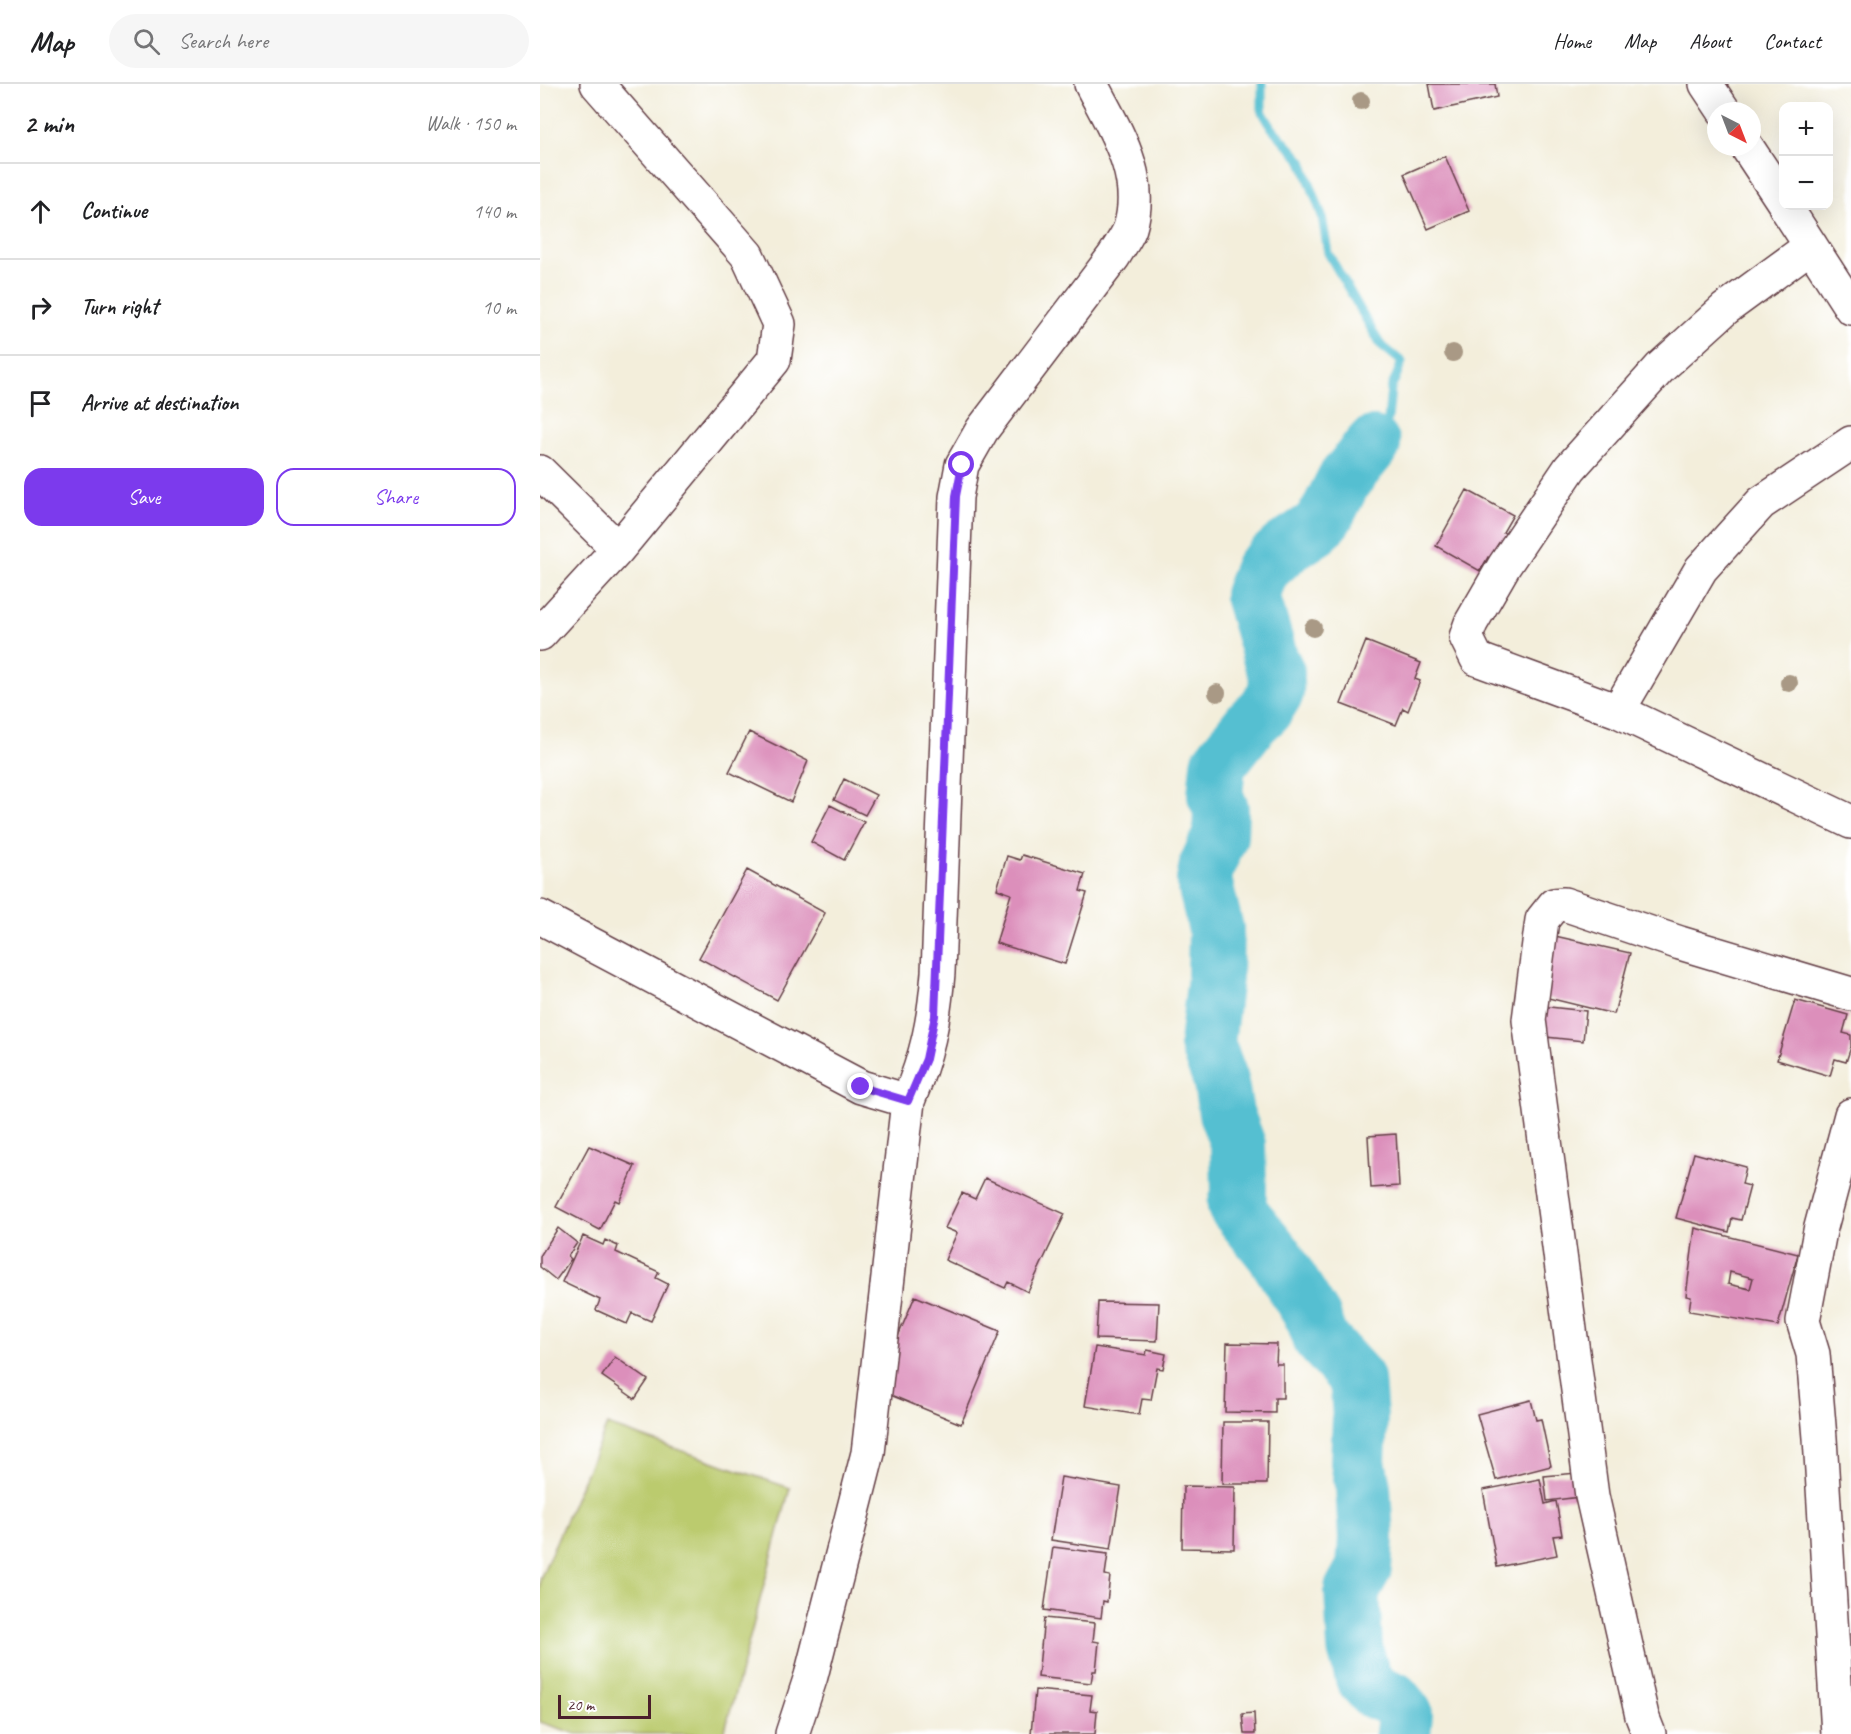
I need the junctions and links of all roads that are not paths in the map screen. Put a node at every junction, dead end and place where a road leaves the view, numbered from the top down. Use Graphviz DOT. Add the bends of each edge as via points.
graph roads {
  1 [pos="597,84"];
  2 [pos="1091,84"];
  3 [pos="1706,84"];
  4 [pos="1718,102"];
  5 [pos="1753,156"];
  6 [pos="1779,196"];
  7 [pos="1788,210"];
  8 [pos="1811,246"];
  9 [pos="1851,308"];
  10 [pos="1851,443"];
  11 [pos="540,472"];
  12 [pos="618,549"];
  13 [pos="540,634"];
  14 [pos="1618,711"];
  15 [pos="1851,822"];
  16 [pos="540,917"];
  17 [pos="1851,994"];
  18 [pos="908,1101"];
  19 [pos="1851,1115"];
  20 [pos="792,1734"];
  21 [pos="1649,1734"];
  22 [pos="1838,1734"];
  1 -- 12 [label="street" via="747,255 779,324 774,360"];
  2 -- 18 [label="street" via="1130,160 1134,183 1130,228 1114,256 982,430 962,465 956,496 935,1016 926,1059"];
  3 -- 4 [label="street"];
  5 -- 6 [label="street"];
  7 -- 8 [label="street"];
  8 -- 9 [label="street"];
  8 -- 14 [label="street" via="1725,309 1661,367 1570,468 1471,623 1466,637 1478,659"];
  10 -- 14 [label="street" via="1761,503 1701,569"];
  11 -- 12 [label="street"];
  12 -- 13 [label="street"];
  14 -- 15 [label="street"];
  16 -- 18 [label="street" via="861,1087"];
  17 -- 21 [label="street" via="1564,904 1554,905 1542,920 1530,1020 1590,1485"];
  18 -- 20 [label="street" via="868,1453 811,1676"];
  19 -- 22 [label="street" via="1820,1231 1803,1321 1813,1354"];
}
